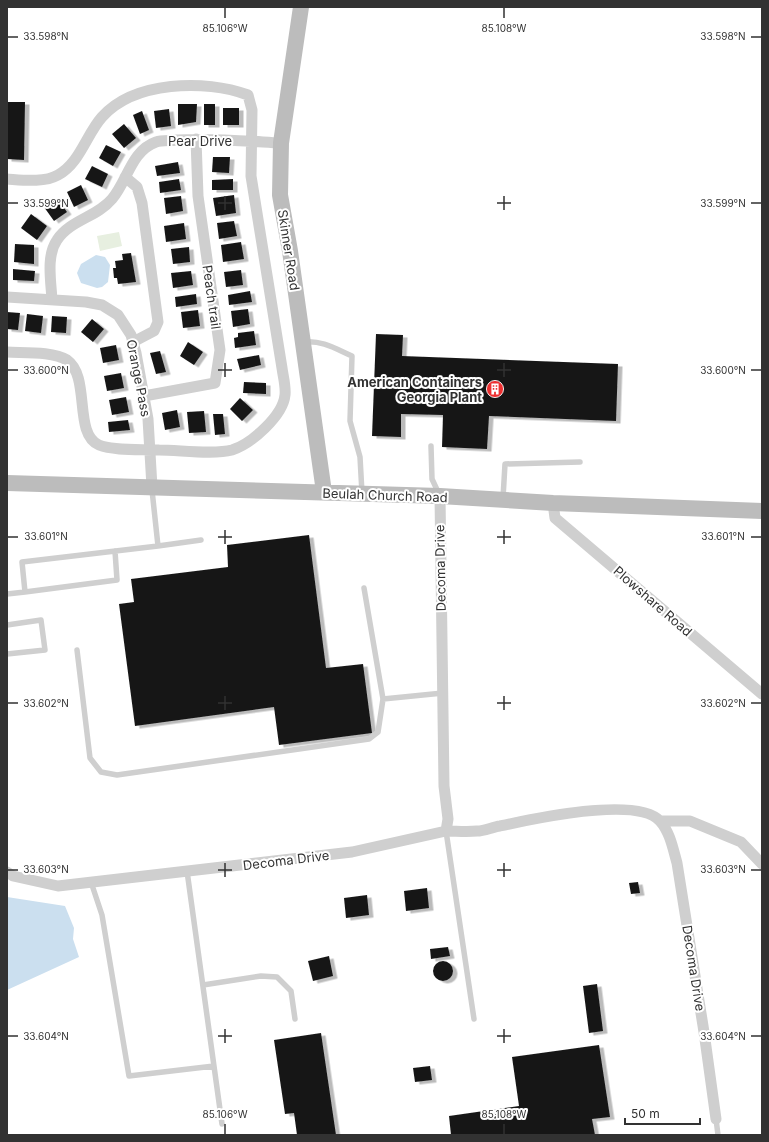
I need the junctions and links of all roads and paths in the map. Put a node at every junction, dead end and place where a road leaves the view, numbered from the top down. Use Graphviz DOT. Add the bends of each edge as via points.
graph roads {
  1 [pos="301,7"];
  2 [pos="196,139"];
  3 [pos="252,141"];
  4 [pos="281,143"];
  5 [pos="126,177"];
  6 [pos="7,179"];
  7 [pos="7,297"];
  8 [pos="52,300"];
  9 [pos="133,342"];
  10 [pos="303,342"];
  11 [pos="7,352"];
  12 [pos="144,396"];
  13 [pos="431,446"];
  14 [pos="150,449"];
  15 [pos="580,462"];
  16 [pos="7,483"];
  17 [pos="152,487"];
  18 [pos="324,492"];
  19 [pos="362,495"];
  20 [pos="440,496"];
  21 [pos="502,500"];
  22 [pos="553,503"];
  23 [pos="762,511"];
  24 [pos="201,540"];
  25 [pos="158,546"];
  26 [pos="115,551"];
  27 [pos="364,588"];
  28 [pos="25,592"];
  29 [pos="7,594"];
  30 [pos="7,624"];
  31 [pos="77,650"];
  32 [pos="7,654"];
  33 [pos="443,693"];
  34 [pos="762,694"];
  35 [pos="383,699"];
  36 [pos="660,821"];
  37 [pos="446,831"];
  38 [pos="762,864"];
  39 [pos="7,872"];
  40 [pos="187,872"];
  41 [pos="90,882"];
  42 [pos="203,985"];
  43 [pos="295,1019"];
  44 [pos="474,1019"];
  45 [pos="214,1066"];
  46 [pos="716,1119"];
  47 [pos="222,1124"];
  48 [pos="718,1135"];
  1 -- 4 [label="street, Skinner Road"];
  2 -- 3 [label="street, Pear Drive"];
  2 -- 5 [label="street, Pear Drive" via="157,142 145,148 134,159"];
  2 -- 12 [label="street, Peach trail" via="198,196 220,350 215,383"];
  3 -- 4 [label="street, Pear Drive"];
  3 -- 6 [label="street" via="252,110 248,95 230,88 178,86 132,95 116,105 101,118 64,172 30,181"];
  3 -- 14 [label="street" via="251,176 285,396 277,413 260,434 232,450 216,452"];
  4 -- 10 [label="street, Skinner Road" via="280,195"];
  5 -- 8 [label="street, Pear Drive" via="112,200 96,214 66,228 56,240 50,266"];
  5 -- 9 [label="street" via="137,187 142,203 158,322 154,331"];
  7 -- 8 [label="street, Orange Pass"];
  8 -- 9 [label="street, Orange Pass" via="102,305 118,315"];
  9 -- 12 [label="street, Orange Pass"];
  10 -- 18 [label="street, Skinner Road"];
  10 -- 19 [label="lane" via="313,341 328,345 352,356 350,421 360,457"];
  11 -- 14 [label="street" via="54,355 67,360 75,370 87,433 98,445"];
  12 -- 14 [label="street, Orange Pass"];
  13 -- 20 [label="lane" via="432,479"];
  14 -- 17 [label="street, Orange Pass"];
  15 -- 21 [label="lane" via="505,464"];
  16 -- 17 [label="street, Beulah Church Road"];
  17 -- 18 [label="street, Beulah Church Road"];
  17 -- 25 [label="lane"];
  18 -- 19 [label="street, Beulah Church Road"];
  19 -- 20 [label="street, Beulah Church Road"];
  20 -- 21 [label="street, Beulah Church Road"];
  20 -- 33 [label="street, Decoma Drive"];
  21 -- 22 [label="street, Beulah Church Road"];
  22 -- 23 [label="street, Beulah Church Road"];
  22 -- 34 [label="street, Plowshare Road" via="555,518"];
  24 -- 25 [label="lane"];
  25 -- 26 [label="lane"];
  26 -- 28 [label="lane" via="117,580"];
  26 -- 28 [label="lane" via="22,562"];
  27 -- 35 [label="lane"];
  28 -- 29 [label="lane"];
  30 -- 32 [label="lane" via="41,620 45,650"];
  31 -- 35 [label="lane" via="90,758 101,772 117,775 369,739 378,732"];
  33 -- 35 [label="lane"];
  33 -- 37 [label="street, Decoma Drive" via="444,786 448,819"];
  36 -- 37 [label="street, Decoma Drive" via="646,812 594,810 477,832"];
  36 -- 38 [label="street, Decoma Drive" via="690,821 741,842"];
  36 -- 46 [label="street, Decoma Drive" via="669,837 677,863"];
  37 -- 40 [label="street, Decoma Drive" via="352,852"];
  37 -- 44 [label="lane"];
  39 -- 41 [label="street, Decoma Drive" via="13,876 58,886"];
  40 -- 41 [label="street, Decoma Drive"];
  40 -- 42 [label="lane"];
  41 -- 45 [label="lane" via="102,915 129,1076"];
  42 -- 43 [label="lane" via="261,976 277,977 291,991"];
  42 -- 45 [label="lane"];
  45 -- 47 [label="lane"];
  46 -- 48 [label="lane"];
}
